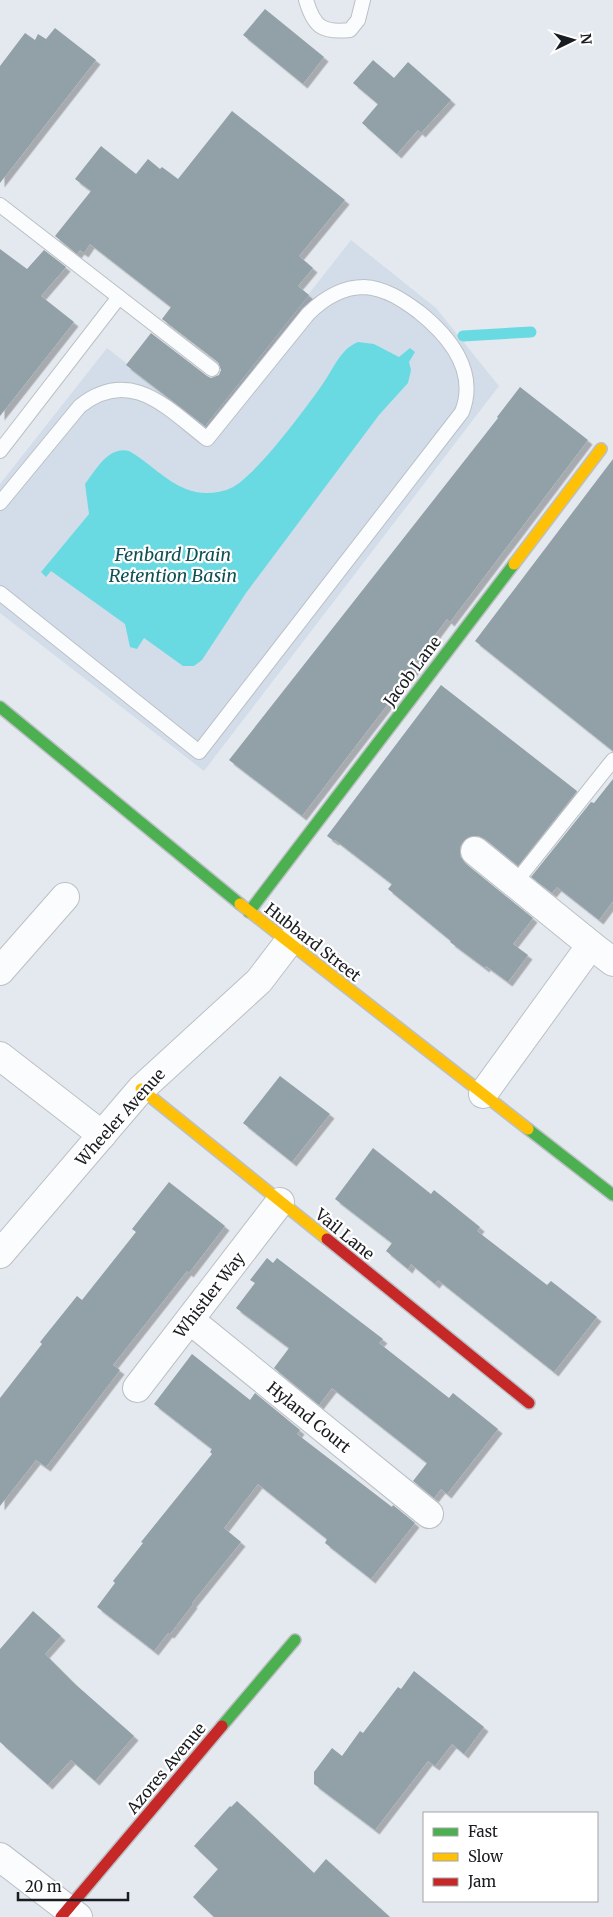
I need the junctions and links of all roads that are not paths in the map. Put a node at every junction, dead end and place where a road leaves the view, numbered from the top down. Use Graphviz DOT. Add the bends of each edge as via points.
graph roads {
  1 [pos="306,0"];
  2 [pos="363,0"];
  3 [pos="0,204"];
  4 [pos="119,297"];
  5 [pos="212,369"];
  6 [pos="601,449"];
  7 [pos="0,451"];
  8 [pos="0,503"];
  9 [pos="0,593"];
  10 [pos="0,707"];
  11 [pos="613,760"];
  12 [pos="475,850"];
  13 [pos="515,883"];
  14 [pos="65,897"];
  15 [pos="249,912"];
  16 [pos="288,943"];
  17 [pos="591,945"];
  18 [pos="613,962"];
  19 [pos="0,971"];
  20 [pos="0,1056"];
  21 [pos="141,1090"];
  22 [pos="483,1094"];
  23 [pos="102,1136"];
  24 [pos="613,1195"];
  25 [pos="280,1202"];
  26 [pos="0,1254"];
  27 [pos="190,1320"];
  28 [pos="137,1388"];
  29 [pos="529,1403"];
  30 [pos="429,1514"];
  31 [pos="295,1640"];
  32 [pos="0,1857"];
  33 [pos="69,1914"];
  1 -- 2 [label="lane" via="317,25 338,31 350,30 358,20"];
  3 -- 4 [label="lane"];
  4 -- 5 [label="lane"];
  4 -- 7 [label="lane"];
  6 -- 15 [label="street, Jacob Lane"];
  8 -- 9 [label="lane" via="80,406 103,393 120,390 141,392 208,439 319,302 348,289 365,287 402,299 438,327 464,367 467,390 462,412 199,752"];
  10 -- 15 [label="street, Hubbard Street"];
  11 -- 13 [label="lane"];
  12 -- 13 [label="street"];
  13 -- 17 [label="street"];
  14 -- 19 [label="street"];
  15 -- 16 [label="street, Hubbard Street"];
  16 -- 21 [label="street, Wheeler Avenue" via="258,982"];
  16 -- 22 [label="street, Hubbard Street"];
  17 -- 18 [label="street"];
  17 -- 22 [label="street"];
  20 -- 23 [label="street"];
  21 -- 23 [label="street, Wheeler Avenue"];
  21 -- 25 [label="street, Vail Lane"];
  22 -- 24 [label="street, Hubbard Street"];
  23 -- 26 [label="street, Wheeler Avenue"];
  25 -- 27 [label="street, Whistler Way"];
  25 -- 29 [label="street, Vail Lane"];
  27 -- 28 [label="street, Whistler Way"];
  27 -- 30 [label="street, Hyland Court"];
  31 -- 33 [label="street, Azores Avenue"];
  32 -- 33 [label="street"];
}
